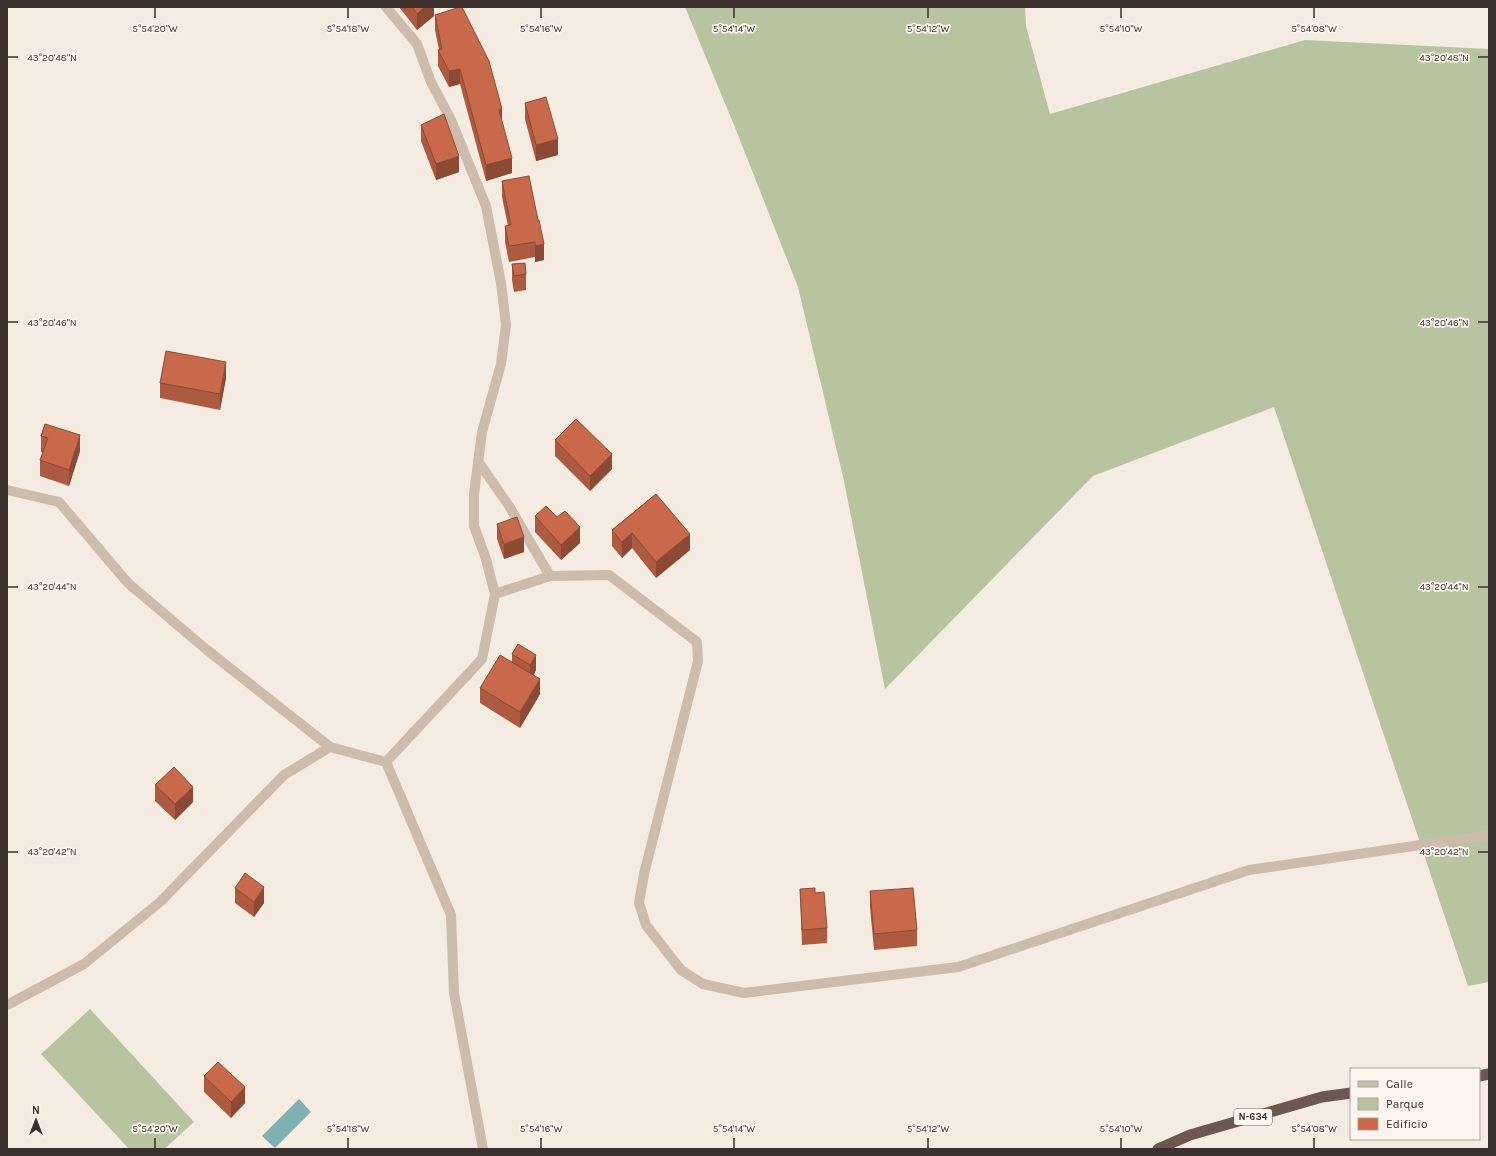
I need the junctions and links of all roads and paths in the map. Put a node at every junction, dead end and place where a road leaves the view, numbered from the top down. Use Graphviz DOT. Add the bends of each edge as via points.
graph roads {
  1 [pos="386,7"];
  2 [pos="478,461"];
  3 [pos="7,490"];
  4 [pos="550,576"];
  5 [pos="495,594"];
  6 [pos="330,747"];
  7 [pos="386,762"];
  8 [pos="1489,835"];
  9 [pos="7,1005"];
  10 [pos="1350,1093"];
  11 [pos="483,1149"];
  12 [pos="1158,1149"];
  1 -- 2 [label="street" via="417,44 431,82 451,120 486,206 501,282 506,325 501,364 482,432"];
  2 -- 4 [label="street" via="509,506"];
  2 -- 5 [label="street" via="474,526"];
  3 -- 6 [label="street" via="59,502 128,583 207,650"];
  4 -- 5 [label="street"];
  4 -- 8 [label="street" via="609,575 697,642 698,661 644,874 639,903 646,925 676,964 703,984 744,993 958,967 1249,870"];
  5 -- 7 [label="street" via="482,658"];
  6 -- 7 [label="street"];
  6 -- 9 [label="street" via="284,775 160,902 84,964"];
  7 -- 11 [label="street" via="451,915 454,993"];
  10 -- 12 [label="highway, N-634" via="1322,1097 1190,1135"];
}
